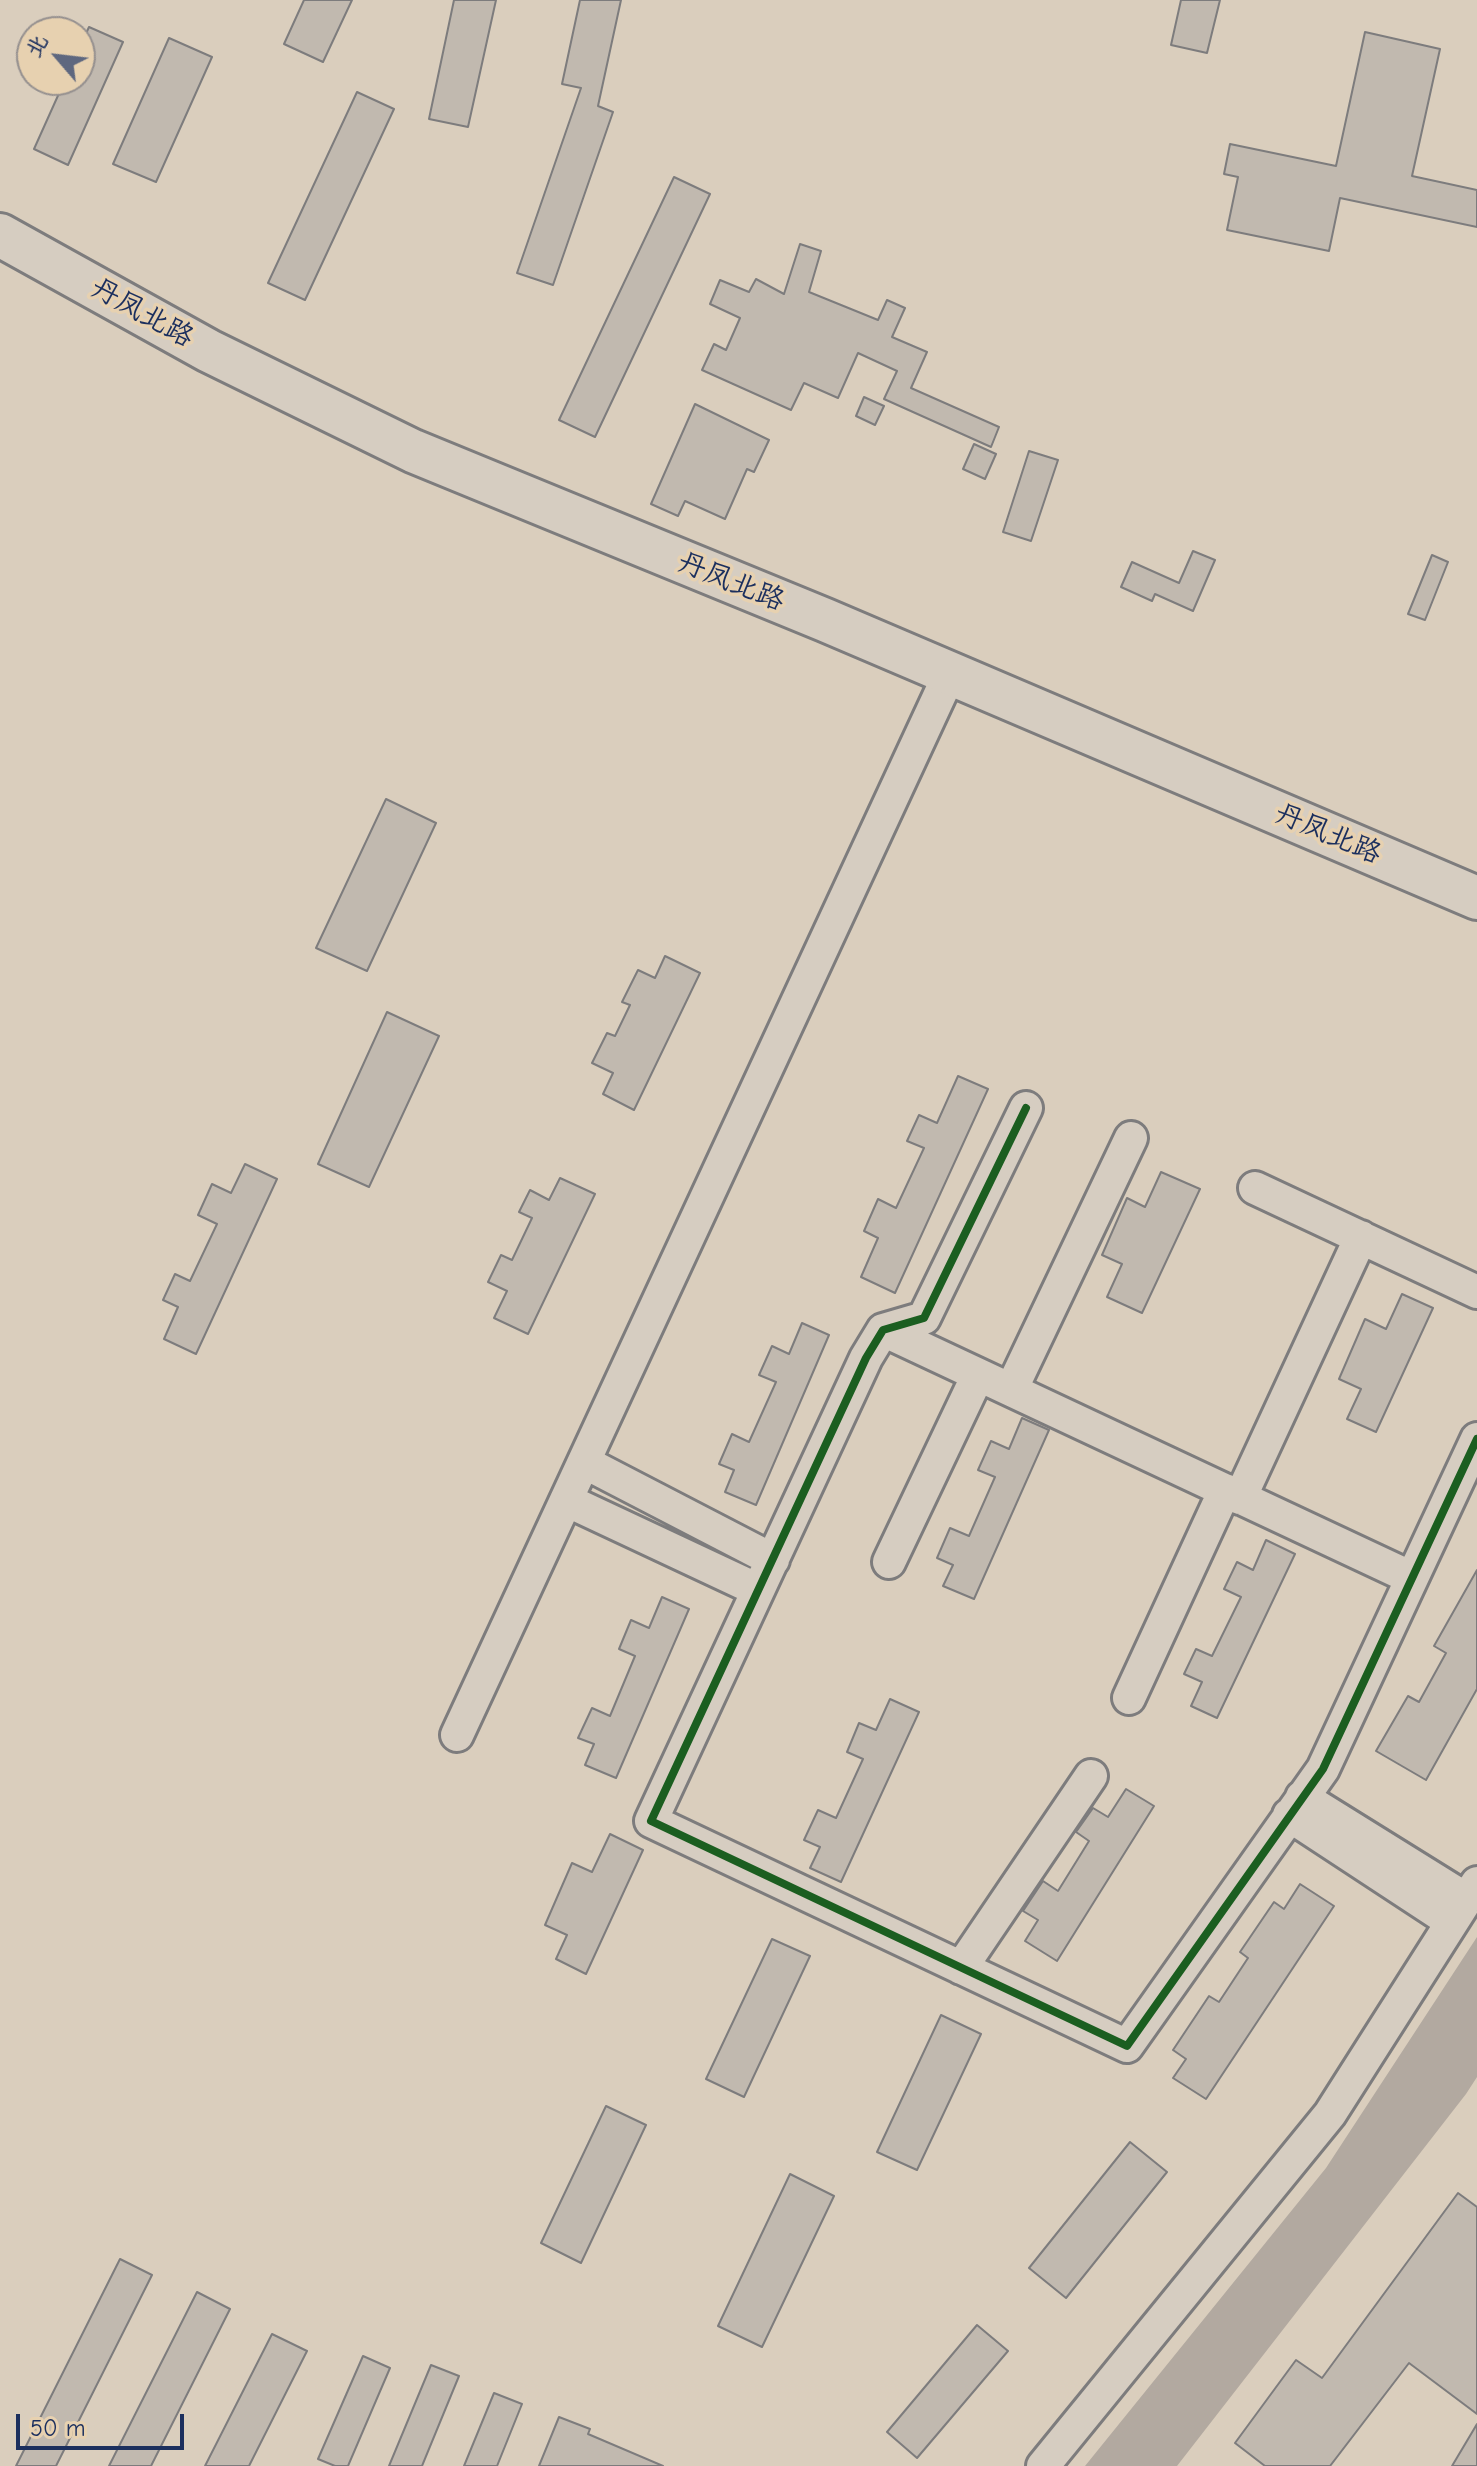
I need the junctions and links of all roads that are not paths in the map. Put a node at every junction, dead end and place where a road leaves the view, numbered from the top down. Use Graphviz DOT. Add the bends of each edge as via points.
graph roads {
  1 [pos="0,235"];
  2 [pos="950,673"];
  3 [pos="1477,898"];
  4 [pos="1026,1108"];
  5 [pos="1131,1138"];
  6 [pos="1255,1188"];
  7 [pos="1361,1237"];
  8 [pos="1477,1292"];
  9 [pos="883,1330"];
  10 [pos="978,1375"];
  11 [pos="1011,1390"];
  12 [pos="1477,1439"];
  13 [pos="584,1462"];
  14 [pos="1233,1494"];
  15 [pos="566,1500"];
  16 [pos="773,1560"];
  17 [pos="889,1562"];
  18 [pos="1412,1578"];
  19 [pos="758,1590"];
  20 [pos="1129,1698"];
  21 [pos="457,1735"];
  22 [pos="1091,1776"];
  23 [pos="1295,1806"];
  24 [pos="1465,1901"];
  25 [pos="961,1968"];
  26 [pos="1043,2466"];
  1 -- 2 [label="main road, 丹凤北路" via="209,351 413,451"];
  2 -- 3 [label="main road, 丹凤北路"];
  2 -- 13 [label="street"];
  4 -- 9 [label="street" via="924,1318"];
  5 -- 11 [label="street"];
  6 -- 7 [label="street"];
  7 -- 8 [label="street"];
  7 -- 14 [label="street"];
  9 -- 10 [label="street"];
  9 -- 16 [label="street"];
  10 -- 11 [label="street"];
  10 -- 17 [label="street"];
  11 -- 14 [label="street"];
  12 -- 18 [label="street"];
  13 -- 15 [label="street"];
  13 -- 16 [label="street"];
  14 -- 18 [label="street"];
  14 -- 20 [label="street"];
  15 -- 19 [label="street"];
  15 -- 21 [label="street"];
  16 -- 19 [label="street"];
  18 -- 23 [label="street" via="1323,1769"];
  19 -- 25 [label="street" via="651,1821"];
  22 -- 25 [label="street"];
  23 -- 24 [label="street"];
  23 -- 25 [label="street" via="1127,2046"];
  24 -- 26 [label="street" via="1330,2114"];
}
